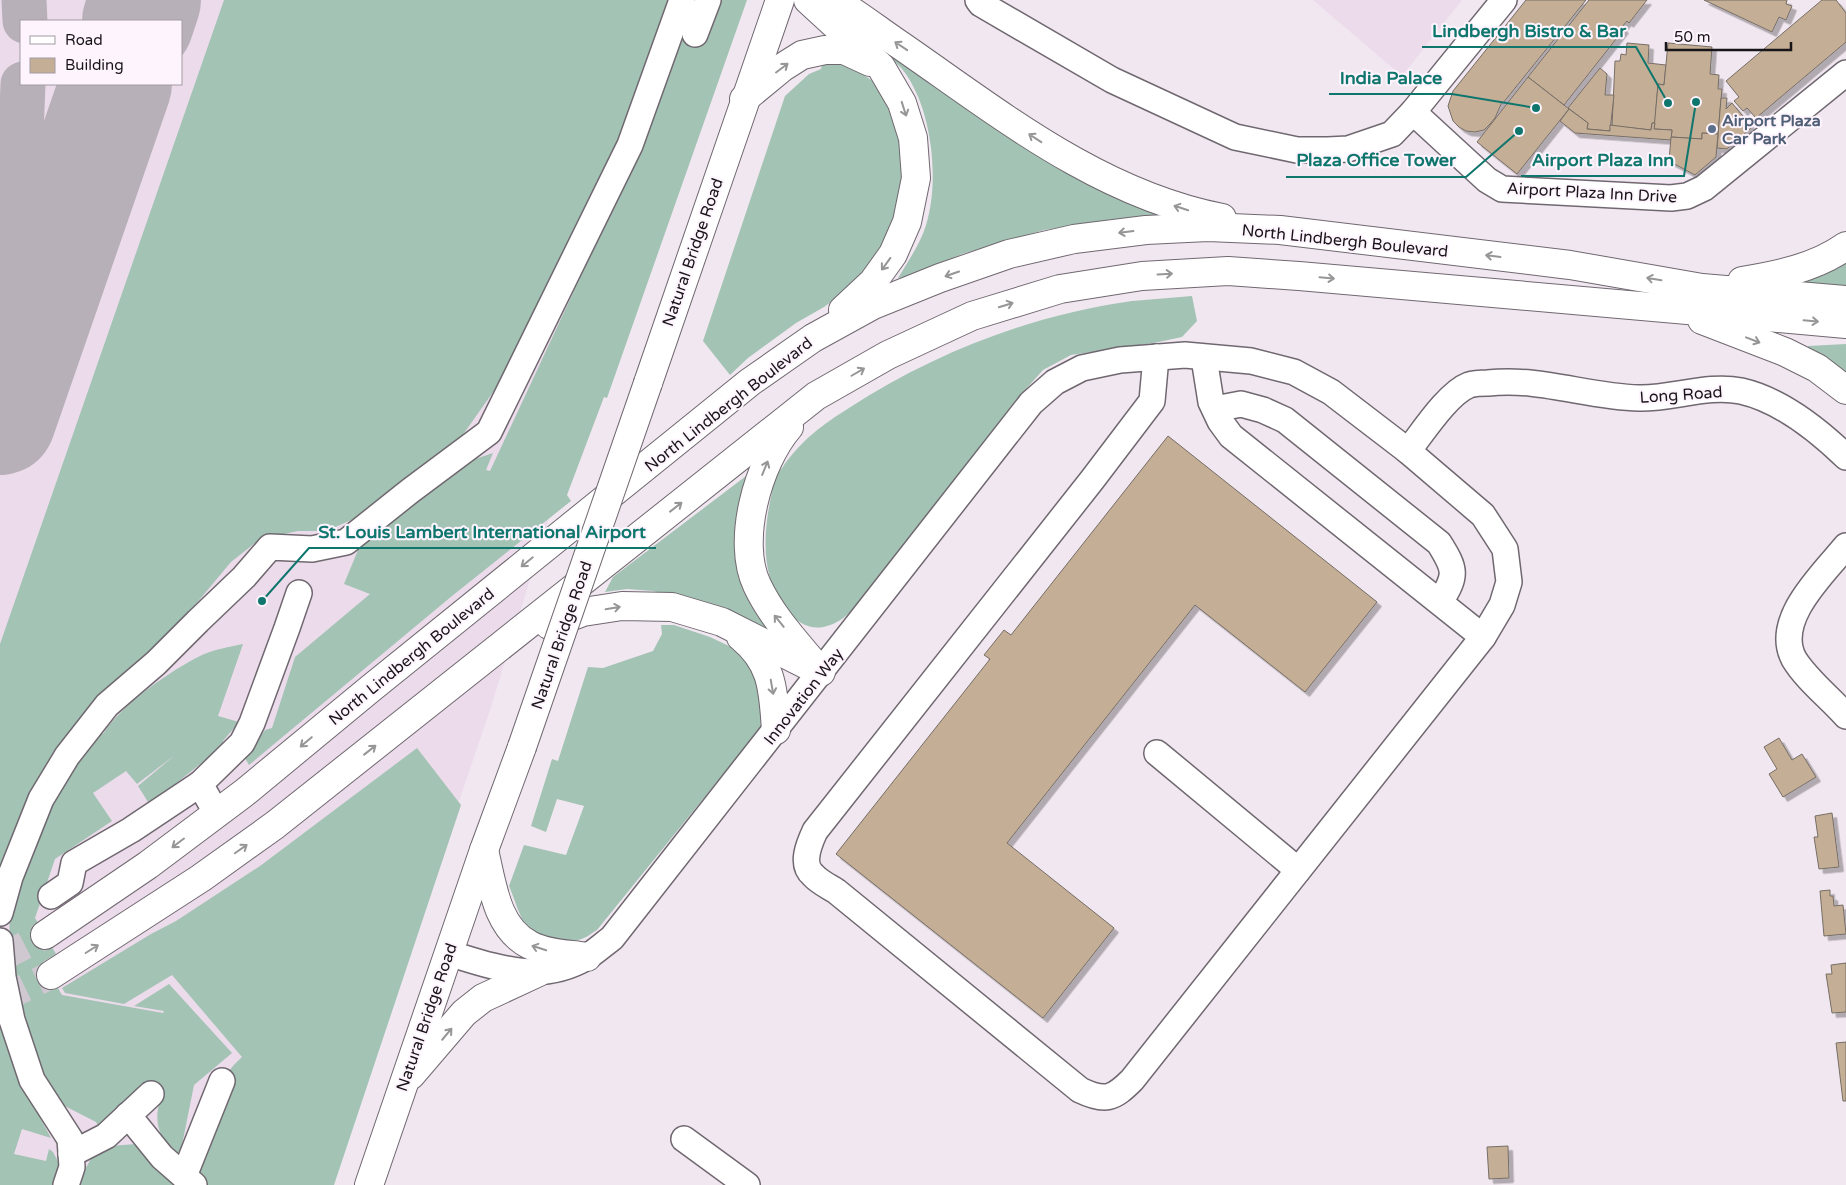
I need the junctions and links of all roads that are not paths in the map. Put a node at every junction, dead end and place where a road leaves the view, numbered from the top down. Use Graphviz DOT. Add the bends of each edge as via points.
graph roads {
  1 [pos="682,0"];
  2 [pos="708,0"];
  3 [pos="780,0"];
  4 [pos="808,0"];
  5 [pos="834,0"];
  6 [pos="978,0"];
  7 [pos="1504,0"];
  8 [pos="695,34"];
  9 [pos="881,67"];
  10 [pos="1846,73"];
  11 [pos="744,100"];
  12 [pos="1413,112"];
  13 [pos="1280,230"];
  14 [pos="1846,246"];
  15 [pos="1702,288"];
  16 [pos="1846,300"];
  17 [pos="1675,310"];
  18 [pos="1846,324"];
  19 [pos="813,338"];
  20 [pos="1144,358"];
  21 [pos="1204,358"];
  22 [pos="1846,390"];
  23 [pos="816,396"];
  24 [pos="1215,409"];
  25 [pos="1408,451"];
  26 [pos="1846,457"];
  27 [pos="1846,546"];
  28 [pos="299,593"];
  29 [pos="1440,602"];
  30 [pos="722,622"];
  31 [pos="1483,637"];
  32 [pos="501,646"];
  33 [pos="821,672"];
  34 [pos="1846,716"];
  35 [pos="776,730"];
  36 [pos="1157,752"];
  37 [pos="200,784"];
  38 [pos="217,814"];
  39 [pos="484,850"];
  40 [pos="1298,870"];
  41 [pos="51,896"];
  42 [pos="0,913"];
  43 [pos="45,935"];
  44 [pos="0,941"];
  45 [pos="448,953"];
  46 [pos="587,957"];
  47 [pos="539,972"];
  48 [pos="51,975"];
  49 [pos="222,1081"];
  50 [pos="403,1084"];
  51 [pos="151,1094"];
  52 [pos="128,1115"];
  53 [pos="684,1138"];
  54 [pos="71,1154"];
  55 [pos="189,1181"];
  56 [pos="66,1185"];
  57 [pos="369,1185"];
  58 [pos="747,1185"];
  1 -- 42 [label="street" via="630,145 489,432 346,542 312,549 270,546 244,577 156,663 107,705 67,756 41,799 10,877"];
  2 -- 8 [label="street"];
  3 -- 11 [label="main road, Natural Bridge Road"];
  4 -- 9 [label="main road"];
  13 -- 5 [label="main road, one-way" via="1201,214 1147,197 1084,167 1034,138"];
  6 -- 12 [label="street" via="1112,80 1235,137 1297,150 1348,150 1392,134"];
  7 -- 12 [label="street"];
  11 -- 9 [label="main road, one-way" via="783,67 802,56 825,50 844,50"];
  9 -- 19 [label="main road, one-way" via="902,103 913,138 916,178 907,222 894,254 873,282"];
  10 -- 12 [label="street, Airport Plaza Inn Drive" via="1704,188 1687,196 1671,198 1502,189 1487,180"];
  11 -- 39 [label="main road, Natural Bridge Road, bridge"];
  15 -- 13 [label="main road, North Lindbergh Boulevard, one-way" via="1570,265"];
  13 -- 19 [label="main road, North Lindbergh Boulevard, one-way" via="1208,227 1146,230 1064,241 1009,254 940,278 873,304"];
  14 -- 15 [label="main road" via="1834,255 1789,272"];
  15 -- 16 [label="main road, North Lindbergh Boulevard"];
  17 -- 18 [label="main road, one-way"];
  17 -- 22 [label="main road, one-way" via="1785,352 1817,368"];
  23 -- 17 [label="main road, one-way" via="888,354 972,316 1060,289 1142,276 1228,271"];
  19 -- 38 [label="main road, North Lindbergh Boulevard, one-way" via="750,382"];
  20 -- 21 [label="street, Innovation Way" via="1185,355"];
  20 -- 33 [label="street, Innovation Way" via="1082,368 1055,382 1031,403"];
  20 -- 40 [label="street, Innovation Way" via="1152,401 815,831 806,859 811,874 1080,1090 1094,1097 1119,1093 1132,1080"];
  21 -- 24 [label="street"];
  21 -- 25 [label="street, Innovation Way" via="1251,361 1294,372 1332,392"];
  32 -- 23 [label="main road, one-way"];
  33 -- 23 [label="main road, one-way" via="770,609 756,583 750,555 750,520 758,484 769,456 784,432"];
  24 -- 29 [label="street" via="1231,436"];
  24 -- 29 [label="street" via="1241,404 1285,420 1439,544 1452,563 1452,583"];
  25 -- 26 [label="street, Long Road" via="1449,399 1470,385 1502,381 1640,398 1715,390 1740,391 1769,400 1802,420"];
  25 -- 31 [label="street, Innovation Way" via="1483,515 1505,548 1509,582 1502,605"];
  27 -- 34 [label="street" via="1797,607 1790,623 1789,640 1794,658 1805,673"];
  28 -- 37 [label="street" via="252,723 242,742"];
  29 -- 31 [label="street"];
  32 -- 30 [label="main road, one-way" via="583,612 622,606 672,607"];
  30 -- 33 [label="main road"];
  30 -- 35 [label="main road, one-way" via="750,644 764,664 772,681"];
  31 -- 40 [label="street, Innovation Way"];
  48 -- 32 [label="main road, one-way" via="275,825"];
  33 -- 35 [label="street, Innovation Way"];
  35 -- 46 [label="street, Innovation Way" via="612,938"];
  36 -- 40 [label="street"];
  37 -- 38 [label="street"];
  37 -- 41 [label="street" via="74,864 70,883"];
  38 -- 43 [label="main road, North Lindbergh Boulevard, one-way"];
  39 -- 45 [label="main road, Natural Bridge Road"];
  46 -- 39 [label="main road, one-way" via="550,952 529,945 509,928 496,900"];
  44 -- 54 [label="street" via="3,977 17,1038 32,1080 70,1139"];
  45 -- 47 [label="street, Innovation Way" via="518,972"];
  45 -- 50 [label="main road, Natural Bridge Road"];
  46 -- 47 [label="street, Innovation Way"];
  50 -- 47 [label="main road, one-way" via="464,1013 483,998"];
  49 -- 55 [label="street"];
  50 -- 57 [label="main road, Natural Bridge Road"];
  51 -- 52 [label="street"];
  52 -- 54 [label="street" via="106,1136"];
  52 -- 55 [label="street" via="162,1157"];
  53 -- 58 [label="street"];
  54 -- 56 [label="street" via="72,1167"];
}
